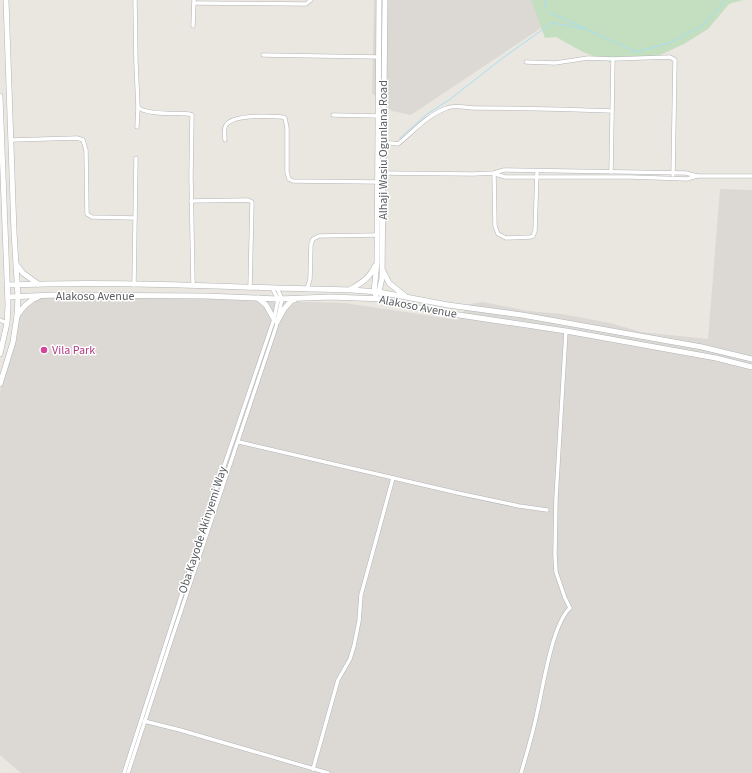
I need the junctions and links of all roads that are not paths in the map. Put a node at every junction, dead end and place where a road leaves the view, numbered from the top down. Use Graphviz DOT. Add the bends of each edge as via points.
graph roads {
  1 [pos="6,0"];
  2 [pos="135,0"];
  3 [pos="311,0"];
  4 [pos="379,0"];
  5 [pos="385,0"];
  6 [pos="194,2"];
  7 [pos="193,26"];
  8 [pos="263,55"];
  9 [pos="378,58"];
  10 [pos="612,59"];
  11 [pos="526,62"];
  12 [pos="0,96"];
  13 [pos="138,107"];
  14 [pos="612,111"];
  15 [pos="333,115"];
  16 [pos="377,116"];
  17 [pos="383,116"];
  18 [pos="137,127"];
  19 [pos="11,140"];
  20 [pos="225,140"];
  21 [pos="383,142"];
  22 [pos="136,158"];
  23 [pos="3,164"];
  24 [pos="12,164"];
  25 [pos="537,171"];
  26 [pos="611,171"];
  27 [pos="377,173"];
  28 [pos="383,173"];
  29 [pos="494,173"];
  30 [pos="672,173"];
  31 [pos="697,176"];
  32 [pos="752,176"];
  33 [pos="537,177"];
  34 [pos="611,177"];
  35 [pos="672,179"];
  36 [pos="377,182"];
  37 [pos="191,201"];
  38 [pos="135,218"];
  39 [pos="377,235"];
  40 [pos="377,262"];
  41 [pos="16,263"];
  42 [pos="382,265"];
  43 [pos="39,284"];
  44 [pos="7,285"];
  45 [pos="17,285"];
  46 [pos="134,285"];
  47 [pos="193,285"];
  48 [pos="250,288"];
  49 [pos="275,288"];
  50 [pos="307,289"];
  51 [pos="351,290"];
  52 [pos="377,292"];
  53 [pos="43,296"];
  54 [pos="8,297"];
  55 [pos="18,297"];
  56 [pos="257,297"];
  57 [pos="310,297"];
  58 [pos="406,297"];
  59 [pos="381,298"];
  60 [pos="280,299"];
  61 [pos="17,316"];
  62 [pos="0,320"];
  63 [pos="276,320"];
  64 [pos="7,323"];
  65 [pos="566,331"];
  66 [pos="0,354"];
  67 [pos="752,359"];
  68 [pos="752,368"];
  69 [pos="0,384"];
  70 [pos="239,442"];
  71 [pos="393,478"];
  72 [pos="547,510"];
  73 [pos="143,721"];
  74 [pos="313,768"];
  75 [pos="124,773"];
  76 [pos="128,773"];
  77 [pos="328,773"];
  78 [pos="521,773"];
  1 -- 19 [label="street"];
  2 -- 13 [label="street"];
  3 -- 6 [label="street" via="306,4"];
  4 -- 9 [label="street, Alhaji Wasiu Ogunlana Road"];
  5 -- 17 [label="street, Alhaji Wasiu Ogunlana Road"];
  6 -- 7 [label="street"];
  8 -- 9 [label="street"];
  9 -- 16 [label="street, Alhaji Wasiu Ogunlana Road"];
  10 -- 11 [label="street" via="588,58 555,63"];
  10 -- 14 [label="street"];
  10 -- 30 [label="street" via="670,57 675,60"];
  12 -- 23 [label="street"];
  13 -- 18 [label="street"];
  13 -- 37 [label="street" via="148,112 192,115"];
  14 -- 21 [label="street" via="452,106 434,114 398,144"];
  14 -- 26 [label="street"];
  15 -- 16 [label="street"];
  16 -- 17 [label="street"];
  16 -- 27 [label="street, Alhaji Wasiu Ogunlana Road"];
  17 -- 21 [label="street, Alhaji Wasiu Ogunlana Road"];
  19 -- 24 [label="street"];
  19 -- 38 [label="street" via="83,140 86,150 87,214 92,218"];
  20 -- 36 [label="street" via="224,129 228,123 248,117 282,117 285,118 287,128 287,172 293,181"];
  21 -- 28 [label="street, Alhaji Wasiu Ogunlana Road"];
  22 -- 38 [label="street"];
  23 -- 24 [label="street"];
  23 -- 44 [label="street"];
  24 -- 41 [label="street"];
  25 -- 26 [label="street"];
  25 -- 29 [label="street" via="504,170"];
  25 -- 33 [label="street"];
  26 -- 30 [label="street"];
  26 -- 34 [label="street"];
  27 -- 28 [label="street"];
  27 -- 36 [label="street, Alhaji Wasiu Ogunlana Road"];
  28 -- 29 [label="street"];
  28 -- 42 [label="street, Alhaji Wasiu Ogunlana Road"];
  29 -- 33 [label="street" via="505,177"];
  29 -- 33 [label="street" via="496,231 506,238 530,237 534,234"];
  30 -- 31 [label="street"];
  30 -- 35 [label="street"];
  31 -- 32 [label="street"];
  31 -- 35 [label="street"];
  33 -- 34 [label="street"];
  34 -- 35 [label="street"];
  36 -- 39 [label="street, Alhaji Wasiu Ogunlana Road"];
  37 -- 47 [label="street"];
  37 -- 48 [label="street" via="252,202"];
  38 -- 46 [label="street"];
  39 -- 40 [label="street, Alhaji Wasiu Ogunlana Road"];
  39 -- 50 [label="street" via="320,236 314,239 311,244 310,279"];
  40 -- 51 [label="street" via="369,277"];
  40 -- 52 [label="street, Alhaji Wasiu Ogunlana Road"];
  41 -- 43 [label="street" via="30,280"];
  41 -- 45 [label="street"];
  42 -- 52 [label="street, Alhaji Wasiu Ogunlana Road" via="382,284"];
  42 -- 58 [label="street" via="389,283"];
  43 -- 45 [label="street, Alakoso Avenue"];
  43 -- 46 [label="street, Alakoso Avenue"];
  44 -- 45 [label="street, Alakoso Avenue"];
  44 -- 54 [label="street"];
  45 -- 55 [label="street"];
  46 -- 47 [label="street, Alakoso Avenue"];
  47 -- 48 [label="street, Alakoso Avenue"];
  48 -- 49 [label="street, Alakoso Avenue"];
  49 -- 50 [label="street, Alakoso Avenue"];
  49 -- 60 [label="street"];
  50 -- 51 [label="street, Alakoso Avenue"];
  51 -- 52 [label="street, Alakoso Avenue"];
  52 -- 58 [label="street, Alakoso Avenue"];
  52 -- 59 [label="street"];
  53 -- 55 [label="street, Alakoso Avenue"];
  53 -- 56 [label="street, Alakoso Avenue"];
  53 -- 61 [label="street" via="23,306"];
  54 -- 55 [label="street, Alakoso Avenue"];
  54 -- 64 [label="street"];
  55 -- 61 [label="street"];
  56 -- 60 [label="street, Alakoso Avenue"];
  56 -- 63 [label="street"];
  57 -- 59 [label="street, Alakoso Avenue"];
  57 -- 60 [label="street, Alakoso Avenue"];
  57 -- 63 [label="street" via="292,300"];
  58 -- 67 [label="street, Alakoso Avenue" via="522,315"];
  59 -- 65 [label="street, Alakoso Avenue" via="446,313"];
  60 -- 63 [label="street, Oba Kayode Akinyemi Way"];
  61 -- 69 [label="street" via="13,342"];
  62 -- 64 [label="street"];
  63 -- 70 [label="street, Oba Kayode Akinyemi Way"];
  63 -- 73 [label="street, Oba Kayode Akinyemi Way" via="206,519"];
  64 -- 66 [label="street"];
  65 -- 68 [label="street, Alakoso Avenue" via="716,358"];
  65 -- 78 [label="street" via="555,555 556,572 570,608 561,620 554,641"];
  70 -- 71 [label="street"];
  70 -- 73 [label="street, Oba Kayode Akinyemi Way"];
  71 -- 72 [label="street" via="487,500"];
  71 -- 74 [label="street" via="363,589 354,646 338,680"];
  73 -- 74 [label="street"];
  73 -- 75 [label="street, Oba Kayode Akinyemi Way"];
  73 -- 76 [label="street, Oba Kayode Akinyemi Way"];
  74 -- 77 [label="street"];
}
